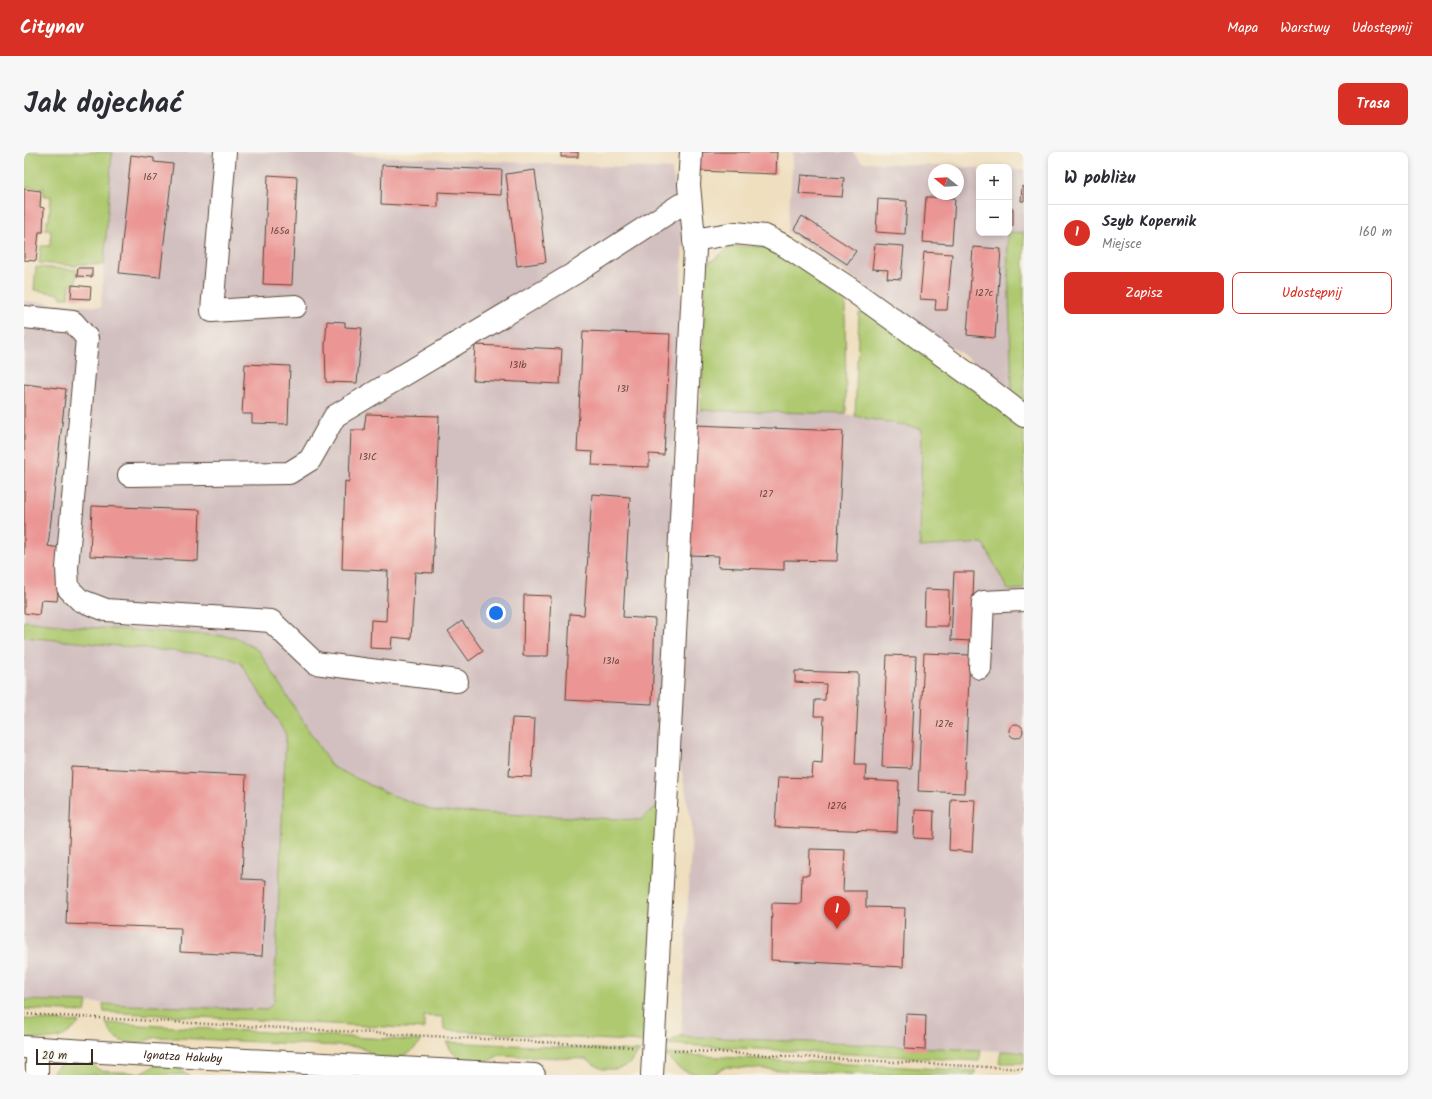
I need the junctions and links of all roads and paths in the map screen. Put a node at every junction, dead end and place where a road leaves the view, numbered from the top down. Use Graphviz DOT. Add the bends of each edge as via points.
graph roads {
  1 [pos="225,152"];
  2 [pos="691,152"];
  3 [pos="690,204"];
  4 [pos="694,240"];
  5 [pos="296,306"];
  6 [pos="24,317"];
  7 [pos="1024,416"];
  8 [pos="129,475"];
  9 [pos="1024,600"];
  10 [pos="980,668"];
  11 [pos="457,681"];
  12 [pos="24,1014"];
  13 [pos="31,1047"];
  14 [pos="654,1048"];
  15 [pos="212,1067"];
  16 [pos="1024,1069"];
  17 [pos="37,1075"];
  18 [pos="534,1075"];
  19 [pos="652,1075"];
  1 -- 5 [label="street" via="212,311"];
  2 -- 3 [label="street"];
  3 -- 4 [label="street"];
  3 -- 8 [label="street" via="680,205 575,273 335,416 310,460 289,473"];
  4 -- 7 [label="street" via="735,233 765,236 849,288"];
  4 -- 14 [label="street"];
  6 -- 11 [label="street" via="73,322 87,338 67,568 68,588 80,600 106,610 271,621 315,663"];
  9 -- 10 [label="street" via="983,602"];
  12 -- 14 [label="path"];
  13 -- 15 [label="street, Ignatza Hakuby" via="133,1054"];
  13 -- 17 [label="street"];
  14 -- 16 [label="path"];
  14 -- 19 [label="street"];
  15 -- 18 [label="street, Ignatza Hakuby"];
}
